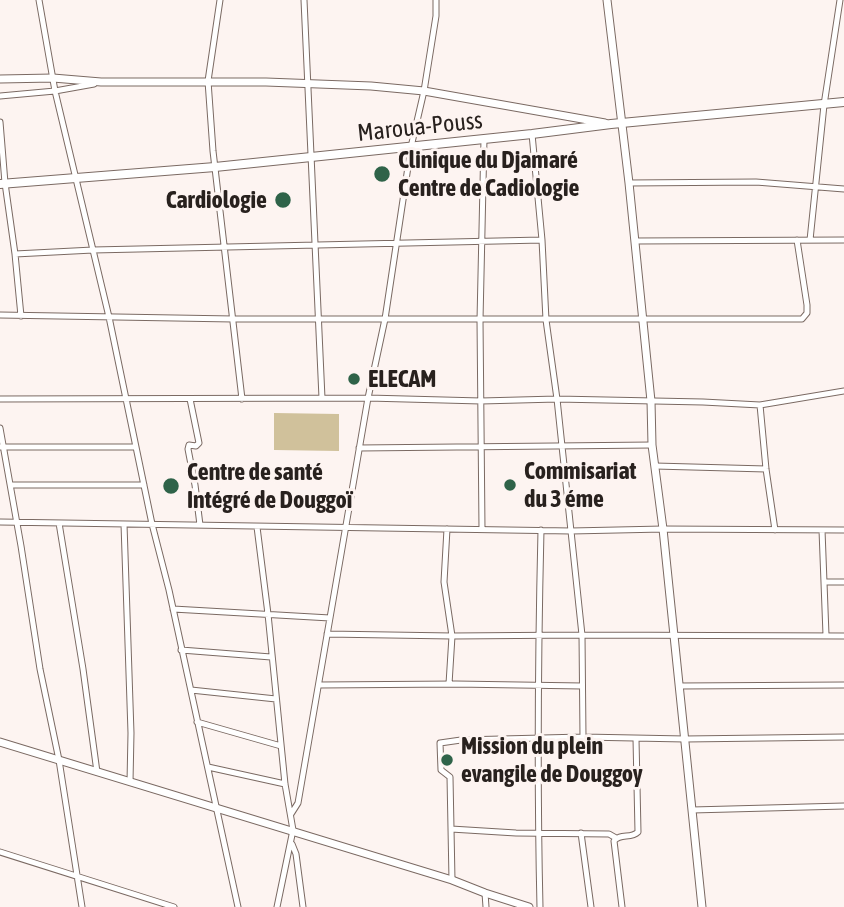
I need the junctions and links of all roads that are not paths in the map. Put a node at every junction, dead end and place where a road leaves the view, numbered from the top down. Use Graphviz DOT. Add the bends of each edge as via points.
graph roads {
  1 [pos="39,0"];
  2 [pos="220,0"];
  3 [pos="304,0"];
  4 [pos="436,0"];
  5 [pos="607,0"];
  6 [pos="840,0"];
  7 [pos="53,78"];
  8 [pos="0,79"];
  9 [pos="208,81"];
  10 [pos="101,82"];
  11 [pos="307,83"];
  12 [pos="55,91"];
  13 [pos="424,91"];
  14 [pos="0,96"];
  15 [pos="844,102"];
  16 [pos="826,105"];
  17 [pos="844,111"];
  18 [pos="0,122"];
  19 [pos="611,124"];
  20 [pos="622,124"];
  21 [pos="532,134"];
  22 [pos="484,139"];
  23 [pos="411,147"];
  24 [pos="310,157"];
  25 [pos="215,167"];
  26 [pos="76,178"];
  27 [pos="629,183"];
  28 [pos="3,184"];
  29 [pos="816,188"];
  30 [pos="844,189"];
  31 [pos="542,240"];
  32 [pos="796,240"];
  33 [pos="810,240"];
  34 [pos="843,240"];
  35 [pos="635,241"];
  36 [pos="397,243"];
  37 [pos="481,243"];
  38 [pos="314,246"];
  39 [pos="224,248"];
  40 [pos="844,248"];
  41 [pos="93,250"];
  42 [pos="15,254"];
  43 [pos="0,315"];
  44 [pos="21,316"];
  45 [pos="109,317"];
  46 [pos="233,319"];
  47 [pos="319,319"];
  48 [pos="385,319"];
  49 [pos="642,319"];
  50 [pos="480,320"];
  51 [pos="546,320"];
  52 [pos="844,391"];
  53 [pos="126,398"];
  54 [pos="322,398"];
  55 [pos="368,398"];
  56 [pos="0,399"];
  57 [pos="190,399"];
  58 [pos="242,399"];
  59 [pos="557,399"];
  60 [pos="481,401"];
  61 [pos="651,401"];
  62 [pos="760,405"];
  63 [pos="0,428"];
  64 [pos="652,444"];
  65 [pos="562,446"];
  66 [pos="2,447"];
  67 [pos="135,447"];
  68 [pos="481,447"];
  69 [pos="359,449"];
  70 [pos="655,466"];
  71 [pos="766,469"];
  72 [pos="10,485"];
  73 [pos="144,485"];
  74 [pos="0,522"];
  75 [pos="16,522"];
  76 [pos="59,523"];
  77 [pos="124,524"];
  78 [pos="152,524"];
  79 [pos="200,526"];
  80 [pos="257,527"];
  81 [pos="345,528"];
  82 [pos="447,529"];
  83 [pos="482,529"];
  84 [pos="663,529"];
  85 [pos="541,530"];
  86 [pos="775,530"];
  87 [pos="822,530"];
  88 [pos="844,530"];
  89 [pos="571,531"];
  90 [pos="824,582"];
  91 [pos="844,582"];
  92 [pos="173,609"];
  93 [pos="268,614"];
  94 [pos="330,618"];
  95 [pos="327,634"];
  96 [pos="538,635"];
  97 [pos="582,635"];
  98 [pos="826,635"];
  99 [pos="452,636"];
  100 [pos="673,636"];
  101 [pos="844,636"];
  102 [pos="181,650"];
  103 [pos="271,657"];
  104 [pos="449,684"];
  105 [pos="319,685"];
  106 [pos="540,685"];
  107 [pos="844,685"];
  108 [pos="582,686"];
  109 [pos="679,686"];
  110 [pos="191,691"];
  111 [pos="276,699"];
  112 [pos="198,722"];
  113 [pos="583,737"];
  114 [pos="844,737"];
  115 [pos="538,738"];
  116 [pos="636,739"];
  117 [pos="685,739"];
  118 [pos="0,742"];
  119 [pos="281,746"];
  120 [pos="59,760"];
  121 [pos="208,767"];
  122 [pos="97,772"];
  123 [pos="130,782"];
  124 [pos="285,784"];
  125 [pos="844,806"];
  126 [pos="218,808"];
  127 [pos="692,810"];
  128 [pos="291,814"];
  129 [pos="451,829"];
  130 [pos="293,830"];
  131 [pos="538,833"];
  132 [pos="582,833"];
  133 [pos="616,838"];
  134 [pos="291,841"];
  135 [pos="0,852"];
  136 [pos="76,877"];
  137 [pos="452,880"];
  138 [pos="485,893"];
  139 [pos="82,907"];
  140 [pos="174,907"];
  141 [pos="238,907"];
  142 [pos="277,907"];
  143 [pos="303,907"];
  144 [pos="486,907"];
  145 [pos="529,907"];
  146 [pos="540,907"];
  147 [pos="591,907"];
  148 [pos="622,907"];
  149 [pos="702,907"];
  1 -- 7 [label="street"];
  2 -- 9 [label="street"];
  3 -- 11 [label="street"];
  4 -- 13 [label="street"];
  5 -- 20 [label="street"];
  6 -- 16 [label="street"];
  7 -- 8 [label="street"];
  7 -- 10 [label="street"];
  7 -- 12 [label="street"];
  9 -- 10 [label="street"];
  9 -- 11 [label="street"];
  9 -- 25 [label="street"];
  10 -- 12 [label="street"];
  11 -- 13 [label="street"];
  11 -- 24 [label="street"];
  12 -- 14 [label="street"];
  12 -- 26 [label="street"];
  13 -- 19 [label="street"];
  13 -- 23 [label="street"];
  15 -- 16 [label="main road, Maroua-Pouss"];
  16 -- 17 [label="main road"];
  16 -- 20 [label="main road, Maroua-Pouss"];
  16 -- 29 [label="street"];
  18 -- 28 [label="street"];
  19 -- 20 [label="main road, Maroua-Pouss"];
  19 -- 21 [label="main road, Maroua-Pouss"];
  20 -- 27 [label="street"];
  21 -- 22 [label="main road, Maroua-Pouss"];
  21 -- 31 [label="street"];
  22 -- 23 [label="main road, Maroua-Pouss"];
  22 -- 37 [label="street"];
  23 -- 24 [label="main road, Maroua-Pouss"];
  23 -- 36 [label="street"];
  24 -- 25 [label="main road, Maroua-Pouss"];
  24 -- 38 [label="street"];
  25 -- 26 [label="main road, Maroua-Pouss"];
  25 -- 39 [label="street"];
  26 -- 28 [label="main road, Maroua-Pouss"];
  26 -- 41 [label="street"];
  27 -- 29 [label="street" via="756,182"];
  27 -- 35 [label="street"];
  28 -- 42 [label="street"];
  29 -- 30 [label="street"];
  29 -- 33 [label="street"];
  31 -- 37 [label="street"];
  31 -- 51 [label="street"];
  32 -- 33 [label="street"];
  32 -- 35 [label="street"];
  32 -- 49 [label="street" via="807,306 802,319"];
  33 -- 34 [label="street"];
  34 -- 40 [label="street"];
  35 -- 49 [label="street"];
  36 -- 37 [label="street"];
  36 -- 38 [label="street"];
  36 -- 48 [label="street"];
  37 -- 50 [label="street"];
  38 -- 39 [label="street"];
  38 -- 47 [label="street"];
  39 -- 41 [label="street"];
  39 -- 46 [label="street"];
  41 -- 42 [label="street"];
  41 -- 45 [label="street"];
  42 -- 44 [label="street"];
  43 -- 44 [label="street"];
  44 -- 45 [label="street"];
  45 -- 46 [label="street"];
  45 -- 53 [label="street"];
  46 -- 47 [label="street"];
  46 -- 58 [label="street"];
  47 -- 48 [label="street"];
  47 -- 54 [label="street"];
  48 -- 50 [label="street"];
  48 -- 55 [label="street"];
  49 -- 51 [label="street"];
  49 -- 61 [label="street"];
  50 -- 51 [label="street"];
  50 -- 60 [label="street"];
  51 -- 59 [label="street"];
  52 -- 62 [label="street"];
  53 -- 56 [label="street"];
  53 -- 57 [label="street"];
  53 -- 67 [label="street"];
  54 -- 55 [label="street"];
  54 -- 58 [label="street"];
  55 -- 60 [label="street"];
  55 -- 69 [label="street"];
  57 -- 58 [label="street"];
  57 -- 79 [label="street" via="199,443 188,449"];
  59 -- 60 [label="street"];
  59 -- 61 [label="street"];
  59 -- 65 [label="street"];
  60 -- 68 [label="street"];
  61 -- 62 [label="street"];
  61 -- 64 [label="street"];
  62 -- 71 [label="street"];
  63 -- 66 [label="street"];
  64 -- 65 [label="street"];
  64 -- 70 [label="street"];
  65 -- 68 [label="street"];
  65 -- 89 [label="street"];
  66 -- 67 [label="street"];
  66 -- 72 [label="street"];
  67 -- 73 [label="street"];
  68 -- 69 [label="street"];
  68 -- 83 [label="street"];
  69 -- 81 [label="street"];
  70 -- 71 [label="street"];
  70 -- 84 [label="street"];
  71 -- 86 [label="street"];
  72 -- 73 [label="street"];
  72 -- 75 [label="street"];
  73 -- 78 [label="street"];
  74 -- 75 [label="street"];
  75 -- 76 [label="street"];
  75 -- 120 [label="street"];
  76 -- 77 [label="street"];
  76 -- 122 [label="street"];
  77 -- 78 [label="street"];
  77 -- 123 [label="street"];
  78 -- 79 [label="street"];
  78 -- 92 [label="street"];
  79 -- 80 [label="street"];
  80 -- 81 [label="street"];
  80 -- 93 [label="street"];
  81 -- 82 [label="street"];
  81 -- 94 [label="street"];
  82 -- 83 [label="street"];
  82 -- 99 [label="street" via="444,582"];
  83 -- 85 [label="street"];
  84 -- 86 [label="street"];
  84 -- 89 [label="street"];
  84 -- 100 [label="street"];
  85 -- 89 [label="street"];
  85 -- 96 [label="street"];
  86 -- 87 [label="street"];
  87 -- 88 [label="street"];
  87 -- 90 [label="street"];
  89 -- 97 [label="street"];
  90 -- 91 [label="street"];
  90 -- 98 [label="street"];
  92 -- 93 [label="street"];
  92 -- 102 [label="street"];
  93 -- 94 [label="street"];
  93 -- 103 [label="street"];
  94 -- 95 [label="street"];
  95 -- 99 [label="street"];
  95 -- 105 [label="street"];
  96 -- 97 [label="street"];
  96 -- 99 [label="street"];
  96 -- 106 [label="street"];
  97 -- 100 [label="street"];
  97 -- 108 [label="street"];
  98 -- 100 [label="street"];
  98 -- 101 [label="street"];
  99 -- 104 [label="street"];
  100 -- 109 [label="street"];
  102 -- 103 [label="street"];
  102 -- 110 [label="street"];
  103 -- 111 [label="street"];
  104 -- 105 [label="street"];
  104 -- 106 [label="street"];
  105 -- 128 [label="street" via="298,803"];
  106 -- 108 [label="street"];
  106 -- 115 [label="street"];
  107 -- 109 [label="street"];
  108 -- 113 [label="street"];
  109 -- 117 [label="street"];
  110 -- 111 [label="street"];
  110 -- 112 [label="street"];
  111 -- 119 [label="street"];
  112 -- 119 [label="street"];
  112 -- 121 [label="street"];
  113 -- 115 [label="street"];
  113 -- 116 [label="street"];
  114 -- 117 [label="street"];
  115 -- 129 [label="street" via="440,743 440,770 450,778"];
  115 -- 131 [label="street"];
  116 -- 117 [label="street"];
  116 -- 133 [label="street" via="638,832"];
  117 -- 127 [label="street"];
  118 -- 120 [label="street"];
  119 -- 124 [label="street"];
  120 -- 122 [label="street"];
  120 -- 136 [label="street"];
  121 -- 124 [label="street"];
  121 -- 126 [label="street"];
  122 -- 123 [label="street"];
  123 -- 126 [label="street"];
  124 -- 128 [label="street"];
  125 -- 127 [label="street"];
  126 -- 130 [label="street"];
  126 -- 141 [label="street"];
  127 -- 149 [label="street"];
  128 -- 130 [label="street"];
  129 -- 131 [label="street"];
  129 -- 137 [label="street"];
  130 -- 134 [label="street"];
  130 -- 137 [label="street"];
  131 -- 132 [label="street"];
  131 -- 146 [label="street"];
  132 -- 133 [label="street"];
  132 -- 147 [label="street"];
  133 -- 148 [label="street"];
  134 -- 142 [label="street"];
  134 -- 143 [label="street"];
  135 -- 136 [label="street"];
  136 -- 139 [label="street"];
  136 -- 140 [label="street"];
  137 -- 138 [label="street"];
  138 -- 144 [label="street"];
  138 -- 145 [label="street"];
}
